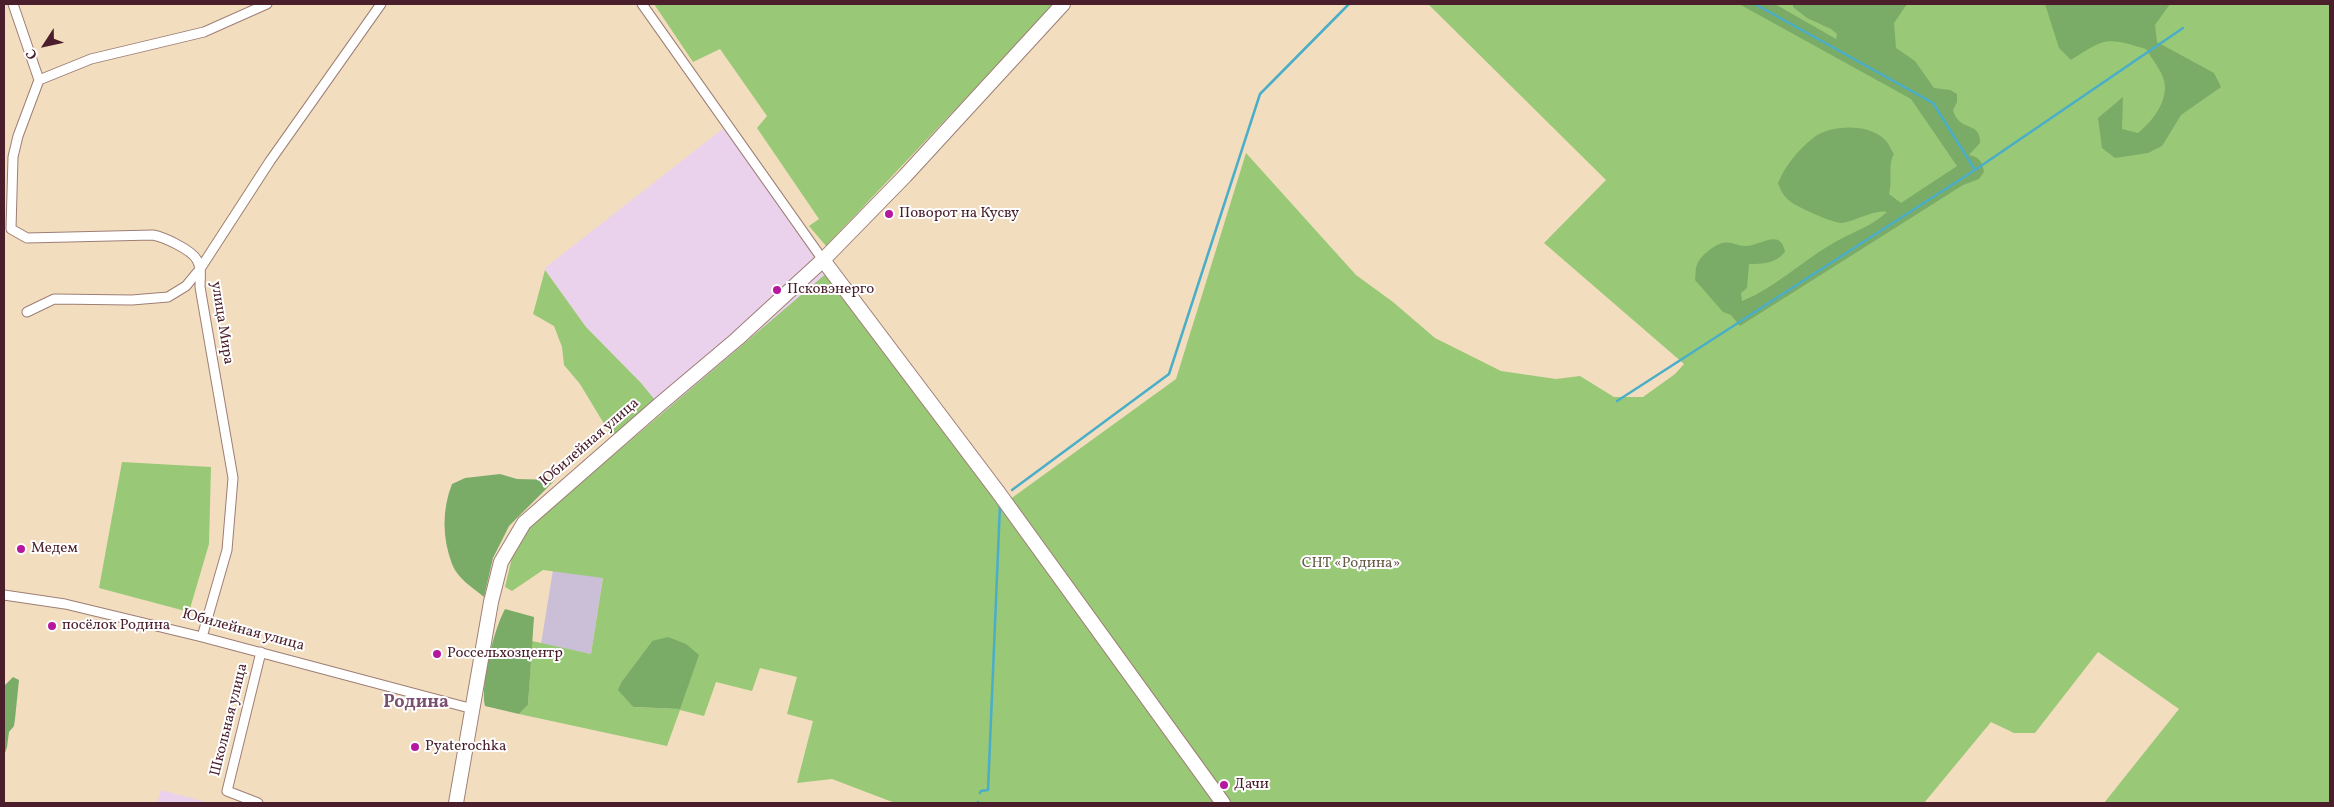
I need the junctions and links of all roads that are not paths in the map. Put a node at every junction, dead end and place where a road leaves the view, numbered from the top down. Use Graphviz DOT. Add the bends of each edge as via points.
graph roads {
  1 [pos="13,4"];
  2 [pos="268,4"];
  3 [pos="381,4"];
  4 [pos="642,4"];
  5 [pos="1063,4"];
  6 [pos="39,80"];
  7 [pos="8,215"];
  8 [pos="824,260"];
  9 [pos="200,269"];
  10 [pos="27,312"];
  11 [pos="4,595"];
  12 [pos="202,637"];
  13 [pos="261,652"];
  14 [pos="473,709"];
  15 [pos="258,803"];
  16 [pos="456,803"];
  17 [pos="1223,803"];
  1 -- 6 [label="street"];
  2 -- 6 [label="street" via="204,32 91,59"];
  3 -- 9 [label="street, улица Мира" via="270,161"];
  4 -- 8 [label="street"];
  5 -- 8 [label="street, Юбилейная улица" via="906,176"];
  6 -- 7 [label="street" via="13,157"];
  7 -- 9 [label="street" via="11,229 27,238 163,237 197,258"];
  8 -- 14 [label="street, Юбилейная улица" via="524,523 502,562 491,602"];
  8 -- 17 [label="street" via="998,492"];
  9 -- 10 [label="street" via="186,286 168,297 54,300"];
  9 -- 12 [label="street, улица Мира" via="200,287 233,478 227,550"];
  11 -- 12 [label="street, Юбилейная улица" via="65,604"];
  12 -- 13 [label="street, Юбилейная улица"];
  13 -- 14 [label="street, Юбилейная улица"];
  13 -- 15 [label="street, Школьная улица" via="227,791"];
  14 -- 16 [label="street, Юбилейная улица"];
}
